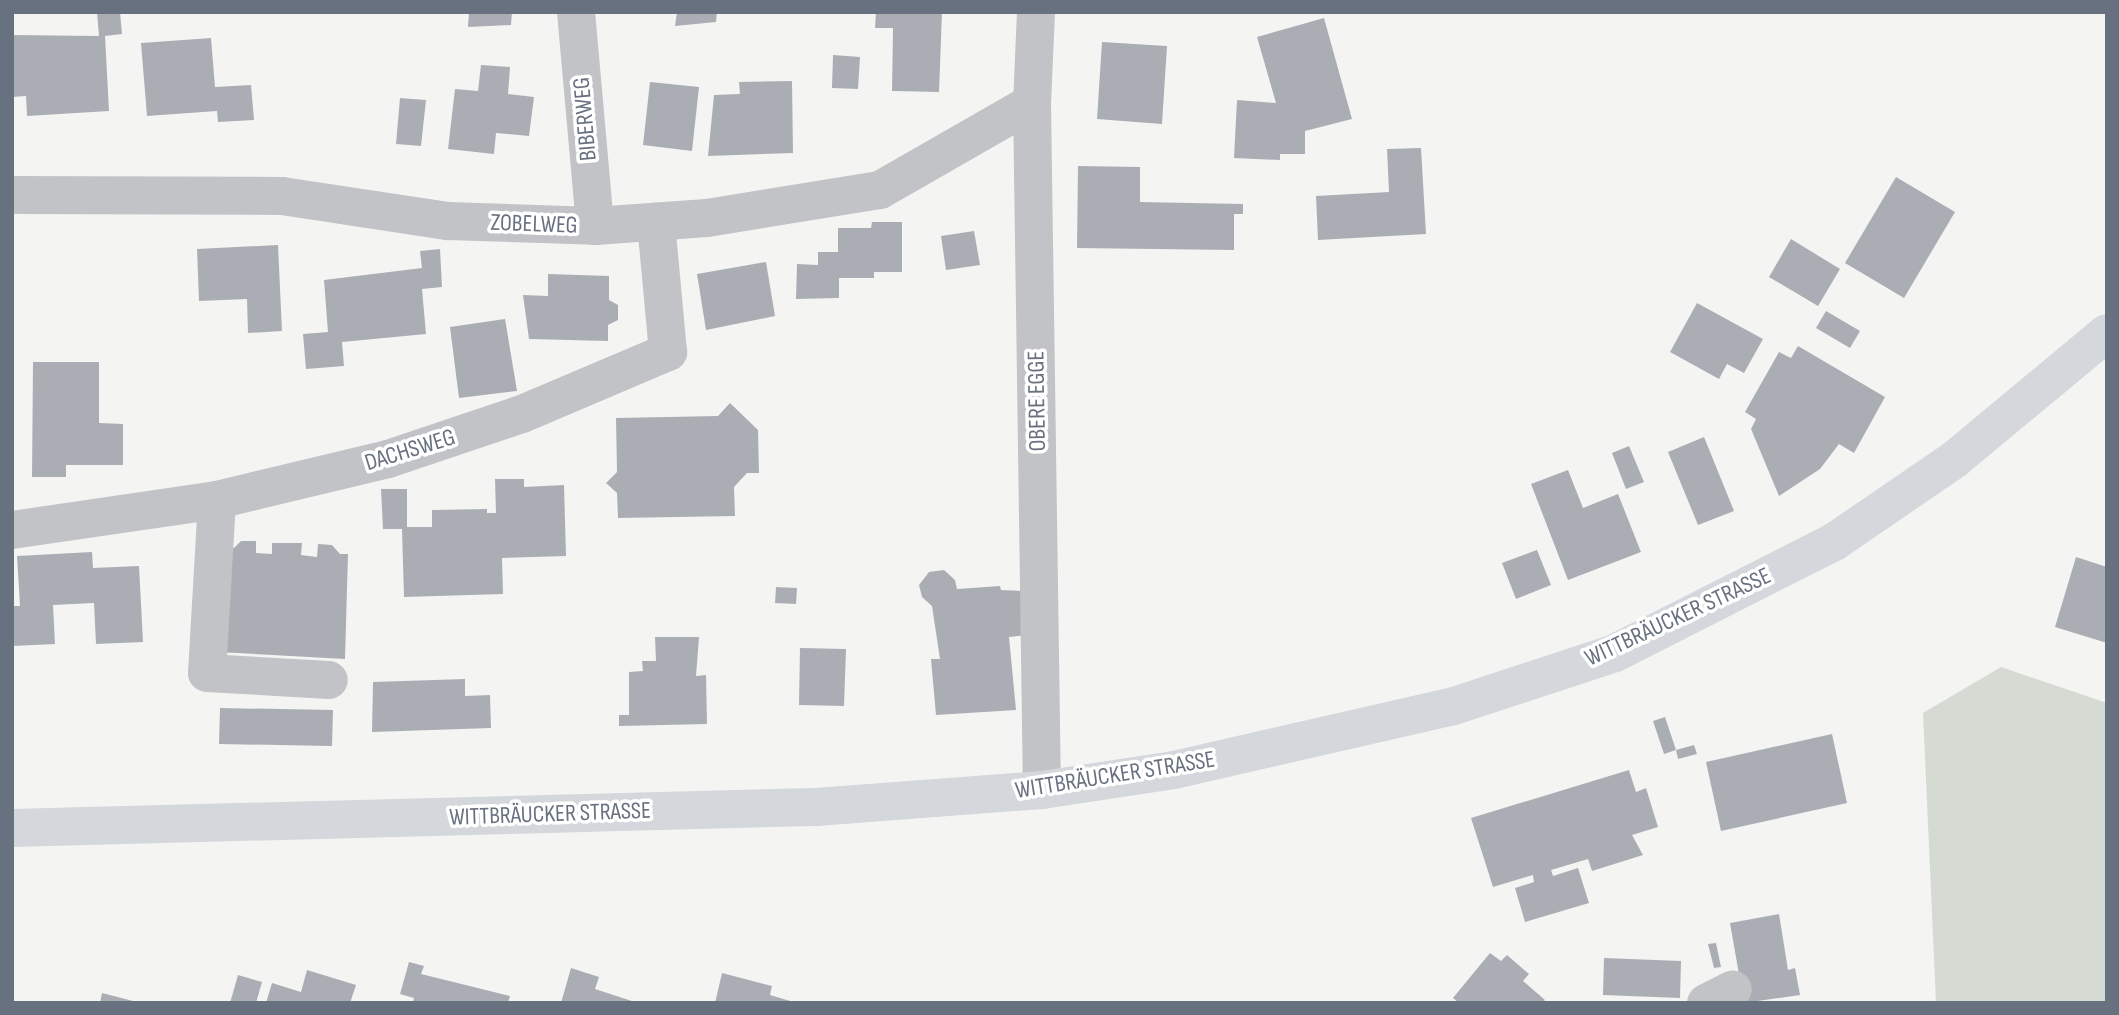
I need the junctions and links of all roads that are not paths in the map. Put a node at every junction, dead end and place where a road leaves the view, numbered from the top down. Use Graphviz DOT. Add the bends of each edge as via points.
graph roads {
  1 [pos="576,12"];
  2 [pos="1036,12"];
  3 [pos="1032,103"];
  4 [pos="12,195"];
  5 [pos="656,222"];
  6 [pos="595,226"];
  7 [pos="2103,345"];
  8 [pos="217,499"];
  9 [pos="12,530"];
  10 [pos="330,680"];
  11 [pos="1042,790"];
  12 [pos="12,828"];
  1 -- 6 [label="street, BIBERWEG"];
  2 -- 3 [label="street, OBERE EGGE"];
  3 -- 5 [label="street, ZOBELWEG" via="880,190"];
  3 -- 11 [label="street, OBERE EGGE"];
  4 -- 6 [label="street, ZOBELWEG" via="282,196 448,220"];
  5 -- 6 [label="street, ZOBELWEG"];
  5 -- 8 [label="street, DACHSWEG" via="668,352 522,414 399,455"];
  7 -- 11 [label="main road, WITTBRÄUCKER STRASSE" via="1955,459 1834,542 1615,653 1454,706 1174,770"];
  8 -- 9 [label="street, DACHSWEG"];
  8 -- 10 [label="street" via="207,673"];
  11 -- 12 [label="main road, WITTBRÄUCKER STRASSE" via="816,807"];
}
